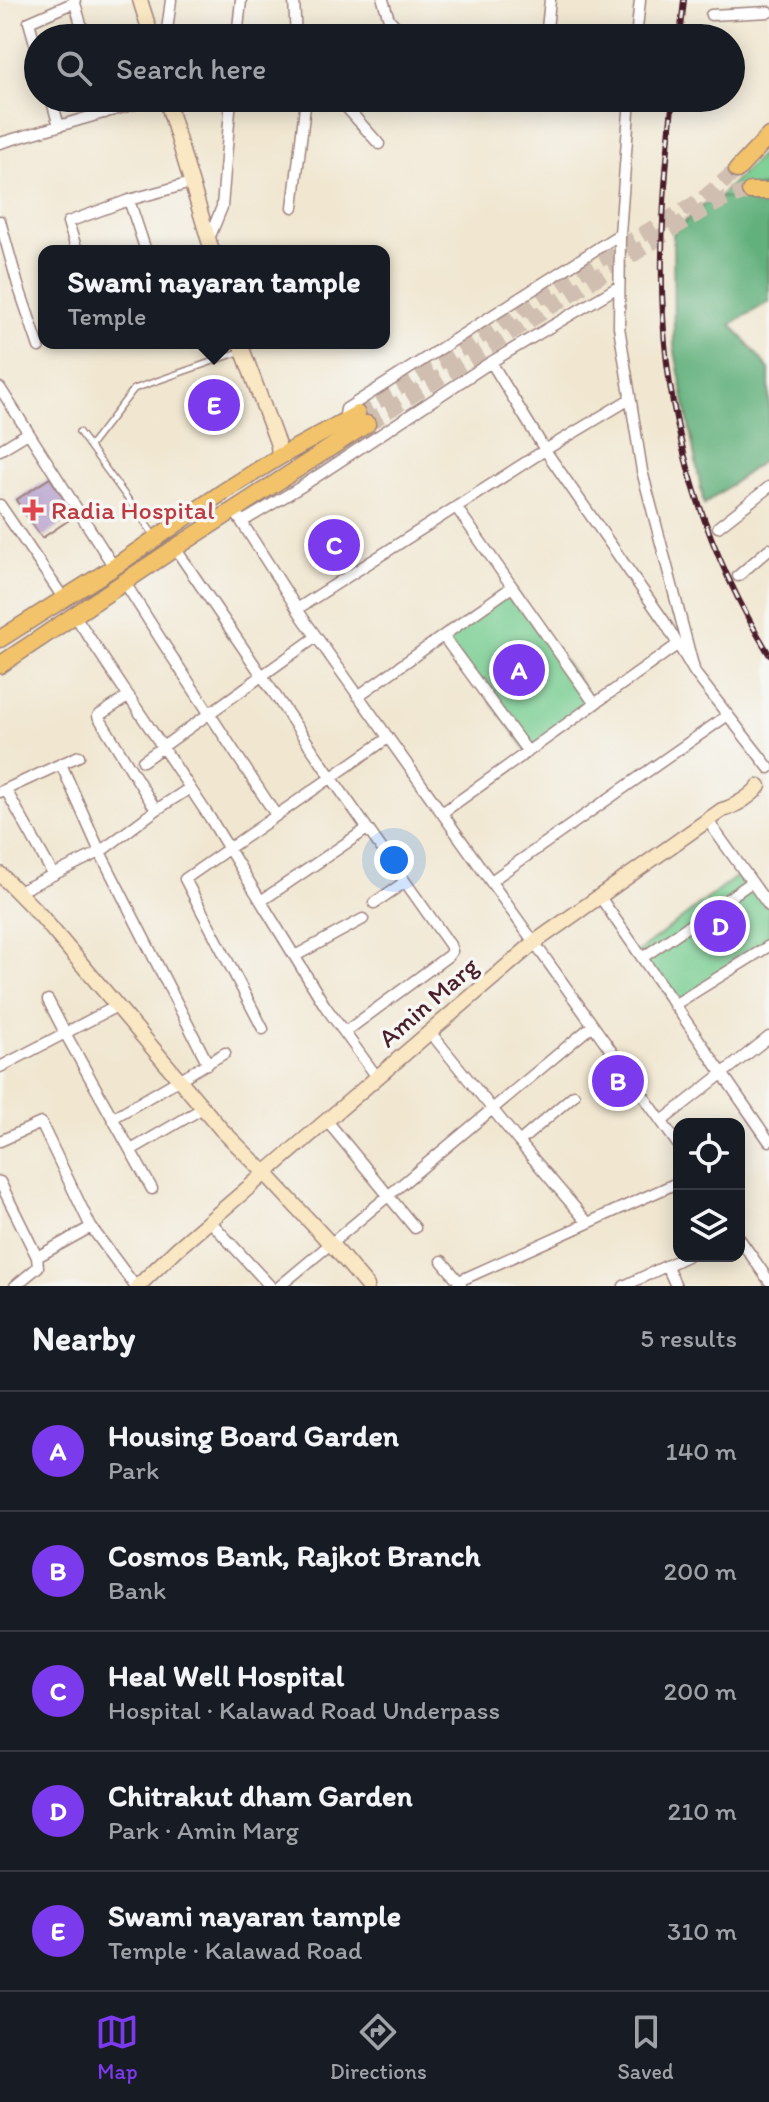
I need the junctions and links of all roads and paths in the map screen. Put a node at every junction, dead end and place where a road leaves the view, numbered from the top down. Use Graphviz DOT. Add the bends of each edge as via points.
graph roads {
  1 [pos="140,0"];
  2 [pos="171,0"];
  3 [pos="241,0"];
  4 [pos="294,0"];
  5 [pos="383,0"];
  6 [pos="550,0"];
  7 [pos="640,0"];
  8 [pos="74,1"];
  9 [pos="769,12"];
  10 [pos="711,15"];
  11 [pos="30,24"];
  12 [pos="81,24"];
  13 [pos="148,24"];
  14 [pos="168,24"];
  15 [pos="238,24"];
  16 [pos="295,24"];
  17 [pos="394,24"];
  18 [pos="547,24"];
  19 [pos="637,24"];
  20 [pos="55,112"];
  21 [pos="108,112"];
  22 [pos="170,112"];
  23 [pos="230,112"];
  24 [pos="304,112"];
  25 [pos="350,112"];
  26 [pos="629,112"];
  27 [pos="105,113"];
  28 [pos="59,126"];
  29 [pos="769,136"];
  30 [pos="0,143"];
  31 [pos="379,144"];
  32 [pos="737,170"];
  33 [pos="191,183"];
  34 [pos="750,191"];
  35 [pos="769,191"];
  36 [pos="129,200"];
  37 [pos="293,207"];
  38 [pos="0,221"];
  39 [pos="620,234"];
  40 [pos="75,245"];
  41 [pos="144,245"];
  42 [pos="210,245"];
  43 [pos="212,245"];
  44 [pos="618,287"];
  45 [pos="38,344"];
  46 [pos="237,349"];
  47 [pos="243,349"];
  48 [pos="491,362"];
  49 [pos="0,388"];
  50 [pos="630,399"];
  51 [pos="356,420"];
  52 [pos="79,432"];
  53 [pos="28,433"];
  54 [pos="90,446"];
  55 [pos="0,450"];
  56 [pos="545,450"];
  57 [pos="279,457"];
  58 [pos="769,487"];
  59 [pos="0,505"];
  60 [pos="456,507"];
  61 [pos="238,516"];
  62 [pos="718,527"];
  63 [pos="156,537"];
  64 [pos="175,548"];
  65 [pos="769,549"];
  66 [pos="114,567"];
  67 [pos="738,576"];
  68 [pos="125,583"];
  69 [pos="512,587"];
  70 [pos="64,599"];
  71 [pos="297,609"];
  72 [pos="75,616"];
  73 [pos="443,636"];
  74 [pos="316,637"];
  75 [pos="0,639"];
  76 [pos="677,645"];
  77 [pos="0,665"];
  78 [pos="695,673"];
  79 [pos="262,675"];
  80 [pos="129,696"];
  81 [pos="358,696"];
  82 [pos="595,704"];
  83 [pos="209,714"];
  84 [pos="728,715"];
  85 [pos="388,738"];
  86 [pos="163,747"];
  87 [pos="528,752"];
  88 [pos="79,756"];
  89 [pos="143,761"];
  90 [pos="61,764"];
  91 [pos="769,768"];
  92 [pos="331,777"];
  93 [pos="764,785"];
  94 [pos="190,788"];
  95 [pos="3,791"];
  96 [pos="156,810"];
  97 [pos="442,813"];
  98 [pos="276,815"];
  99 [pos="708,821"];
  100 [pos="367,829"];
  101 [pos="228,848"];
  102 [pos="100,852"];
  103 [pos="0,874"];
  104 [pos="53,874"];
  105 [pos="491,881"];
  106 [pos="405,882"];
  107 [pos="752,882"];
  108 [pos="18,892"];
  109 [pos="600,897"];
  110 [pos="261,901"];
  111 [pos="374,903"];
  112 [pos="769,906"];
  113 [pos="363,919"];
  114 [pos="535,942"];
  115 [pos="769,946"];
  116 [pos="295,956"];
  117 [pos="642,958"];
  118 [pos="48,1000"];
  119 [pos="674,1005"];
  120 [pos="117,1006"];
  121 [pos="593,1025"];
  122 [pos="263,1029"];
  123 [pos="345,1032"];
  124 [pos="430,1032"];
  125 [pos="65,1033"];
  126 [pos="769,1037"];
  127 [pos="225,1053"];
  128 [pos="208,1064"];
  129 [pos="0,1067"];
  130 [pos="722,1072"];
  131 [pos="377,1077"];
  132 [pos="179,1080"];
  133 [pos="574,1095"];
  134 [pos="203,1108"];
  135 [pos="492,1110"];
  136 [pos="113,1118"];
  137 [pos="327,1121"];
  138 [pos="662,1121"];
  139 [pos="673,1137"];
  140 [pos="0,1141"];
  141 [pos="769,1141"];
  142 [pos="519,1142"];
  143 [pos="131,1150"];
  144 [pos="266,1174"];
  145 [pos="0,1182"];
  146 [pos="673,1185"];
  147 [pos="152,1189"];
  148 [pos="389,1197"];
  149 [pos="210,1221"];
  150 [pos="588,1223"];
  151 [pos="91,1227"];
  152 [pos="415,1228"];
  153 [pos="332,1244"];
  154 [pos="745,1247"];
  155 [pos="37,1257"];
  156 [pos="442,1261"];
  157 [pos="675,1262"];
  158 [pos="667,1266"];
  159 [pos="769,1281"];
  160 [pos="460,1284"];
  161 [pos="15,1286"];
  162 [pos="137,1286"];
  163 [pos="270,1286"];
  164 [pos="280,1286"];
  165 [pos="366,1286"];
  166 [pos="624,1286"];
  167 [pos="676,1286"];
  1 -- 13 [label="street"];
  2 -- 14 [label="street"];
  3 -- 15 [label="street"];
  4 -- 16 [label="street"];
  5 -- 17 [label="street"];
  6 -- 18 [label="street"];
  7 -- 19 [label="street"];
  8 -- 11 [label="street"];
  8 -- 12 [label="street"];
  9 -- 10 [label="street"];
  20 -- 28 [label="street"];
  21 -- 27 [label="street"];
  22 -- 33 [label="street"];
  23 -- 43 [label="street" via="222,207"];
  24 -- 37 [label="street"];
  25 -- 31 [label="street"];
  26 -- 39 [label="street"];
  27 -- 28 [label="street"];
  28 -- 30 [label="street"];
  29 -- 32 [label="main road"];
  33 -- 36 [label="street"];
  33 -- 42 [label="street"];
  34 -- 35 [label="main road"];
  36 -- 40 [label="street" via="68,222"];
  36 -- 41 [label="street"];
  38 -- 45 [label="street"];
  39 -- 44 [label="street"];
  39 -- 51 [label="street" via="346,409"];
  44 -- 48 [label="street"];
  44 -- 50 [label="street"];
  46 -- 54 [label="lane" via="134,389"];
  47 -- 57 [label="street"];
  48 -- 56 [label="street"];
  48 -- 61 [label="street" via="299,488"];
  49 -- 53 [label="street"];
  50 -- 56 [label="street"];
  50 -- 78 [label="street" via="642,471"];
  51 -- 57 [label="main road"];
  51 -- 61 [label="main road"];
  52 -- 54 [label="lane"];
  53 -- 55 [label="street"];
  53 -- 66 [label="street"];
  54 -- 63 [label="lane"];
  56 -- 60 [label="street"];
  56 -- 76 [label="street"];
  57 -- 63 [label="main road"];
  58 -- 62 [label="street"];
  59 -- 70 [label="street"];
  60 -- 69 [label="street"];
  60 -- 71 [label="street"];
  61 -- 64 [label="main road"];
  61 -- 71 [label="street"];
  63 -- 66 [label="main road"];
  64 -- 68 [label="main road"];
  64 -- 79 [label="street"];
  65 -- 67 [label="street"];
  66 -- 70 [label="main road"];
  68 -- 72 [label="main road"];
  68 -- 83 [label="street"];
  69 -- 73 [label="street"];
  69 -- 82 [label="street"];
  70 -- 75 [label="main road"];
  71 -- 74 [label="street"];
  72 -- 77 [label="main road"];
  72 -- 80 [label="street"];
  73 -- 81 [label="street"];
  73 -- 87 [label="street"];
  74 -- 79 [label="street"];
  74 -- 81 [label="street"];
  76 -- 78 [label="street"];
  76 -- 82 [label="street"];
  78 -- 84 [label="street"];
  79 -- 83 [label="street"];
  79 -- 92 [label="street"];
  80 -- 86 [label="street"];
  80 -- 96 [label="street" via="98,716"];
  81 -- 85 [label="street"];
  82 -- 87 [label="street"];
  83 -- 86 [label="street"];
  83 -- 98 [label="street"];
  84 -- 91 [label="street"];
  84 -- 105 [label="street"];
  85 -- 92 [label="street"];
  85 -- 97 [label="street"];
  86 -- 89 [label="street"];
  86 -- 94 [label="street"];
  87 -- 97 [label="street"];
  88 -- 90 [label="street"];
  90 -- 95 [label="street"];
  90 -- 102 [label="street"];
  92 -- 98 [label="street"];
  92 -- 100 [label="street"];
  93 -- 99 [label="street, Amin Marg" via="752,786"];
  94 -- 96 [label="street"];
  94 -- 101 [label="street"];
  95 -- 104 [label="street"];
  96 -- 102 [label="street"];
  97 -- 105 [label="street"];
  98 -- 101 [label="street"];
  99 -- 107 [label="street"];
  99 -- 109 [label="street, Amin Marg"];
  100 -- 106 [label="street"];
  100 -- 110 [label="street"];
  101 -- 110 [label="street"];
  101 -- 122 [label="street" via="185,879"];
  102 -- 104 [label="street"];
  102 -- 128 [label="street"];
  103 -- 108 [label="street"];
  104 -- 108 [label="street"];
  105 -- 114 [label="street"];
  106 -- 111 [label="street"];
  106 -- 123 [label="street" via="452,951"];
  107 -- 112 [label="street"];
  107 -- 117 [label="street"];
  108 -- 120 [label="street"];
  109 -- 114 [label="street, Amin Marg"];
  109 -- 117 [label="street"];
  110 -- 116 [label="street"];
  113 -- 116 [label="street"];
  114 -- 121 [label="street"];
  114 -- 124 [label="street, Amin Marg"];
  115 -- 119 [label="street"];
  116 -- 123 [label="street"];
  117 -- 119 [label="street"];
  118 -- 125 [label="street"];
  119 -- 130 [label="street"];
  120 -- 125 [label="street"];
  120 -- 132 [label="street"];
  121 -- 135 [label="street"];
  121 -- 138 [label="street"];
  123 -- 131 [label="street"];
  124 -- 131 [label="street, Amin Marg"];
  124 -- 135 [label="street"];
  125 -- 129 [label="street"];
  125 -- 136 [label="street"];
  126 -- 130 [label="street"];
  127 -- 128 [label="street"];
  128 -- 132 [label="street"];
  130 -- 138 [label="street"];
  130 -- 141 [label="street"];
  131 -- 137 [label="street, Amin Marg"];
  132 -- 134 [label="street"];
  132 -- 136 [label="street"];
  133 -- 142 [label="street"];
  134 -- 143 [label="street"];
  134 -- 144 [label="street"];
  135 -- 142 [label="street"];
  135 -- 148 [label="street"];
  136 -- 143 [label="street"];
  137 -- 144 [label="street, Amin Marg"];
  137 -- 148 [label="street"];
  138 -- 139 [label="street"];
  140 -- 151 [label="street" via="41,1123"];
  142 -- 150 [label="street"];
  143 -- 147 [label="street"];
  144 -- 149 [label="street, Amin Marg"];
  144 -- 153 [label="street"];
  145 -- 155 [label="street"];
  146 -- 150 [label="street"];
  148 -- 152 [label="street"];
  148 -- 153 [label="street"];
  149 -- 162 [label="street, Amin Marg"];
  149 -- 163 [label="street"];
  150 -- 160 [label="street"];
  151 -- 155 [label="street"];
  151 -- 162 [label="street"];
  153 -- 164 [label="street"];
  153 -- 165 [label="street"];
  154 -- 159 [label="street"];
  155 -- 161 [label="street" via="38,1267"];
  156 -- 160 [label="street"];
  157 -- 158 [label="street"];
  158 -- 166 [label="street"];
  158 -- 167 [label="street"];
}
